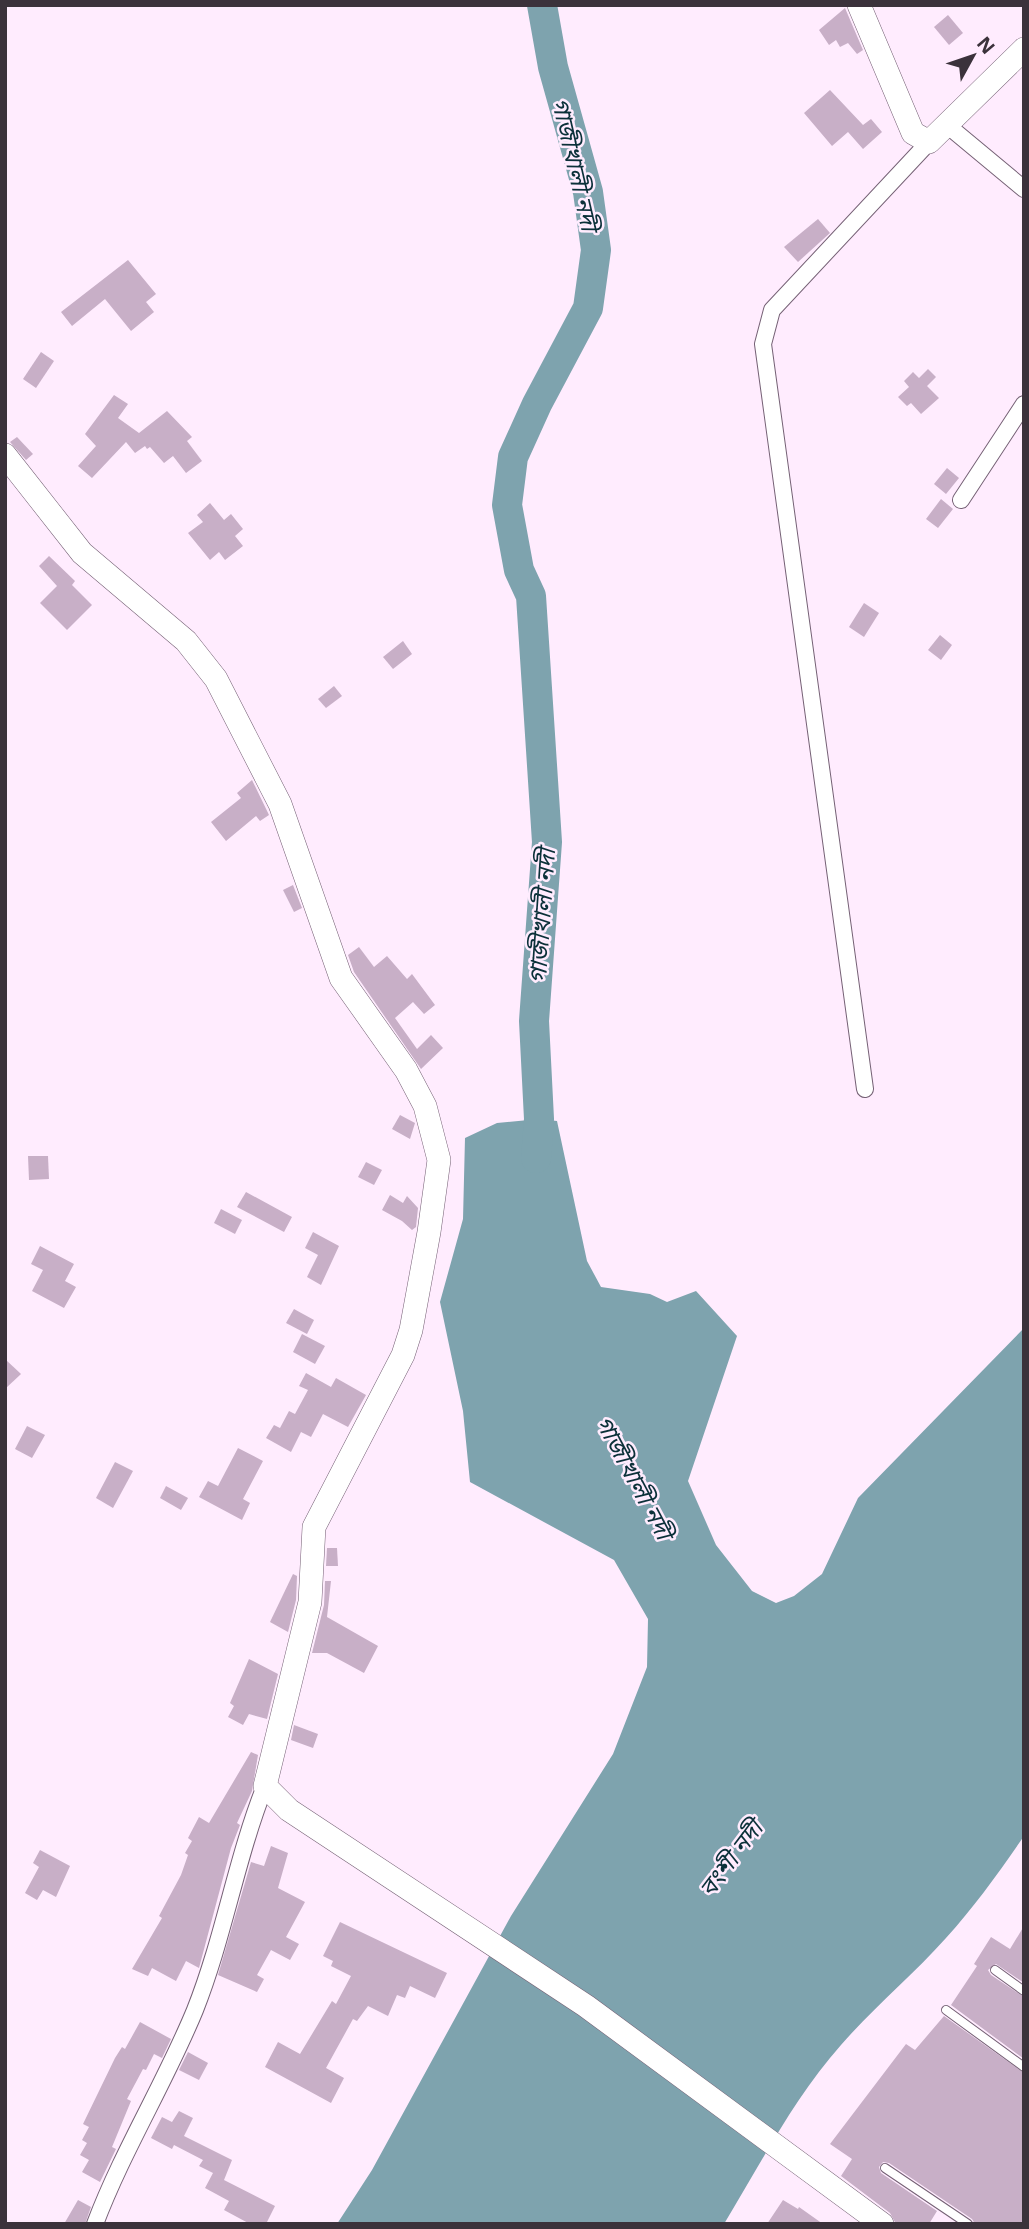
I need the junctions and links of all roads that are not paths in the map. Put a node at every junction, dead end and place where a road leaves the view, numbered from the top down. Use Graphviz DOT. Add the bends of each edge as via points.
graph roads {
  1 [pos="859,5"];
  2 [pos="1024,49"];
  3 [pos="947,125"];
  4 [pos="929,142"];
  5 [pos="1024,189"];
  6 [pos="1024,404"];
  7 [pos="5,455"];
  8 [pos="961,500"];
  9 [pos="865,1089"];
  10 [pos="265,1786"];
  11 [pos="995,1970"];
  12 [pos="1024,1991"];
  13 [pos="946,2010"];
  14 [pos="1024,2067"];
  15 [pos="885,2168"];
  16 [pos="877,2220"];
  17 [pos="95,2224"];
  18 [pos="968,2224"];
  1 -- 4 [label="street" via="913,133"];
  2 -- 3 [label="street"];
  3 -- 4 [label="street"];
  3 -- 5 [label="street"];
  4 -- 9 [label="street" via="772,310 763,344"];
  6 -- 8 [label="street"];
  7 -- 10 [label="street" via="82,553 186,641 216,679 280,804 341,978 406,1070 425,1106 439,1160 427,1245 403,1355 314,1527 310,1602"];
  10 -- 16 [label="street" via="289,1810 586,2007"];
  10 -- 17 [label="street" via="246,1835 219,1945 193,2013"];
  11 -- 12 [label="lane"];
  13 -- 14 [label="lane"];
  15 -- 18 [label="lane"];
}
